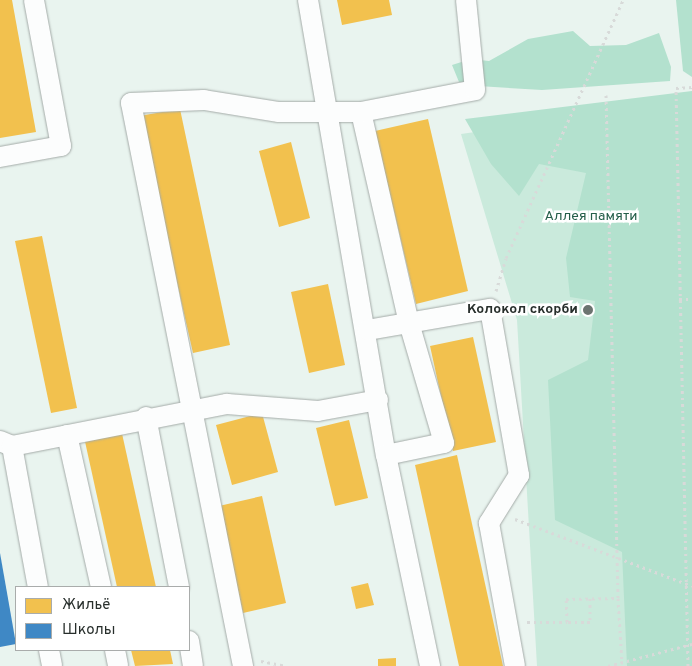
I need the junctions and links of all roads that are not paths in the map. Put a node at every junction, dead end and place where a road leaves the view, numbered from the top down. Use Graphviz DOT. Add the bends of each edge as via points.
graph roads {
  1 [pos="34,0"];
  2 [pos="308,0"];
  3 [pos="466,0"];
  4 [pos="328,111"];
  5 [pos="361,112"];
  6 [pos="0,157"];
  7 [pos="409,323"];
  8 [pos="368,330"];
  9 [pos="378,400"];
  10 [pos="194,409"];
  11 [pos="146,417"];
  12 [pos="67,435"];
  13 [pos="6,443"];
  14 [pos="386,455"];
  15 [pos="38,586"];
  16 [pos="101,586"];
  17 [pos="178,586"];
  18 [pos="190,648"];
  19 [pos="49,651"];
  20 [pos="115,651"];
  21 [pos="52,666"];
  22 [pos="118,666"];
  23 [pos="193,666"];
  24 [pos="243,666"];
  25 [pos="430,666"];
  26 [pos="515,666"];
  1 -- 6 [label="lane" via="61,146"];
  2 -- 4 [label="lane"];
  3 -- 5 [label="lane" via="475,90"];
  4 -- 5 [label="lane"];
  4 -- 8 [label="lane"];
  4 -- 10 [label="lane" via="278,112 204,100 131,103"];
  5 -- 7 [label="lane"];
  7 -- 8 [label="lane"];
  7 -- 14 [label="lane" via="444,443"];
  7 -- 26 [label="lane" via="490,309 519,475 489,524"];
  8 -- 9 [label="lane"];
  9 -- 10 [label="lane" via="318,411 259,403"];
  9 -- 14 [label="lane"];
  10 -- 11 [label="lane"];
  10 -- 24 [label="lane"];
  11 -- 12 [label="lane"];
  11 -- 17 [label="lane"];
  12 -- 13 [label="lane"];
  12 -- 16 [label="lane"];
  13 -- 15 [label="lane"];
  14 -- 25 [label="lane"];
  18 -- 23 [label="lane"];
  19 -- 21 [label="lane"];
  20 -- 22 [label="lane"];
}
